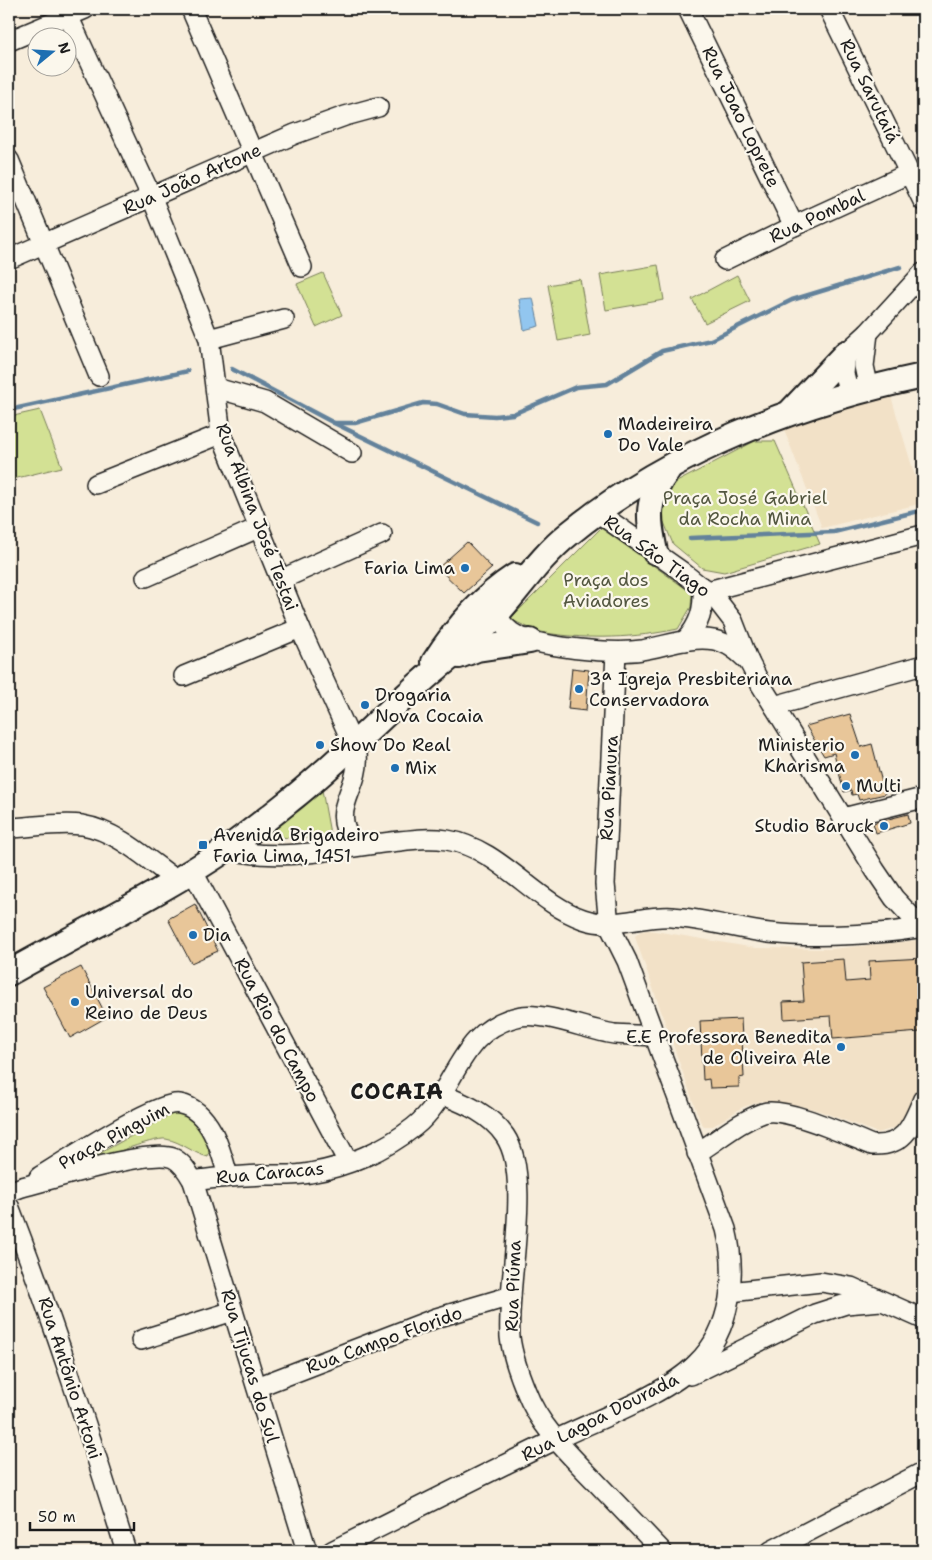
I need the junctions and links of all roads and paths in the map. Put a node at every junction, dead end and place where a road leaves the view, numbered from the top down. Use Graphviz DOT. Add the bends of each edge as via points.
graph roads {
  1 [pos="191,9"];
  2 [pos="688,9"];
  3 [pos="829,9"];
  4 [pos="72,11"];
  5 [pos="9,41"];
  6 [pos="378,107"];
  7 [pos="252,153"];
  8 [pos="9,160"];
  9 [pos="910,173"];
  10 [pos="152,198"];
  11 [pos="923,200"];
  12 [pos="794,226"];
  13 [pos="43,242"];
  14 [pos="9,259"];
  15 [pos="725,260"];
  16 [pos="302,267"];
  17 [pos="923,273"];
  18 [pos="284,319"];
  19 [pos="868,333"];
  20 [pos="208,339"];
  21 [pos="846,353"];
  22 [pos="99,376"];
  23 [pos="923,376"];
  24 [pos="216,388"];
  25 [pos="859,392"];
  26 [pos="789,413"];
  27 [pos="222,434"];
  28 [pos="352,453"];
  29 [pos="670,467"];
  30 [pos="96,484"];
  31 [pos="597,512"];
  32 [pos="260,527"];
  33 [pos="382,534"];
  34 [pos="923,535"];
  35 [pos="655,552"];
  36 [pos="146,578"];
  37 [pos="280,580"];
  38 [pos="705,589"];
  39 [pos="493,605"];
  40 [pos="300,628"];
  41 [pos="530,641"];
  42 [pos="685,641"];
  43 [pos="616,652"];
  44 [pos="448,660"];
  45 [pos="749,662"];
  46 [pos="923,665"];
  47 [pos="184,676"];
  48 [pos="422,680"];
  49 [pos="774,706"];
  50 [pos="346,752"];
  51 [pos="923,798"];
  52 [pos="843,818"];
  53 [pos="9,828"];
  54 [pos="355,846"];
  55 [pos="226,849"];
  56 [pos="184,875"];
  57 [pos="609,925"];
  58 [pos="922,928"];
  59 [pos="9,973"];
  60 [pos="656,1036"];
  61 [pos="443,1095"];
  62 [pos="923,1099"];
  63 [pos="917,1133"];
  64 [pos="697,1153"];
  65 [pos="348,1162"];
  66 [pos="228,1176"];
  67 [pos="193,1180"];
  68 [pos="15,1190"];
  69 [pos="9,1206"];
  70 [pos="730,1292"];
  71 [pos="512,1296"];
  72 [pos="881,1301"];
  73 [pos="233,1311"];
  74 [pos="923,1319"];
  75 [pos="141,1340"];
  76 [pos="677,1382"];
  77 [pos="257,1387"];
  78 [pos="555,1440"];
  79 [pos="923,1472"];
  80 [pos="126,1551"];
  81 [pos="307,1551"];
  82 [pos="332,1551"];
  83 [pos="662,1551"];
  84 [pos="771,1551"];
  1 -- 7 [label="street"];
  2 -- 12 [label="street, Rua Joao Loprete"];
  3 -- 9 [label="street, Rua Sarutaiá"];
  4 -- 5 [label="street"];
  4 -- 10 [label="street, Rua Albina José Testai"];
  6 -- 7 [label="street, Rua João Artone" via="345,116"];
  7 -- 10 [label="street, Rua João Artone"];
  7 -- 16 [label="street"];
  8 -- 13 [label="street"];
  9 -- 11 [label="street, Rua Sarutaiá"];
  9 -- 12 [label="street, Rua Pombal"];
  10 -- 13 [label="street, Rua João Artone"];
  10 -- 20 [label="street, Rua Albina José Testai"];
  12 -- 15 [label="street, Rua Pombal"];
  13 -- 14 [label="street, Rua João Artone"];
  13 -- 22 [label="street"];
  17 -- 19 [label="street"];
  18 -- 20 [label="street"];
  19 -- 21 [label="street"];
  19 -- 25 [label="street"];
  20 -- 24 [label="street, Rua Albina José Testai"];
  21 -- 25 [label="street" via="844,374"];
  21 -- 26 [label="main road"];
  23 -- 25 [label="main road"];
  24 -- 27 [label="street, Rua Albina José Testai"];
  24 -- 28 [label="street" via="265,402"];
  25 -- 26 [label="main road"];
  26 -- 29 [label="main road" via="742,431"];
  27 -- 30 [label="street"];
  27 -- 32 [label="street, Rua Albina José Testai"];
  29 -- 31 [label="main road"];
  29 -- 35 [label="main road" via="655,487 650,502 649,521"];
  31 -- 35 [label="street, Rua São Tiago"];
  31 -- 39 [label="main road" via="568,534"];
  32 -- 36 [label="street"];
  32 -- 37 [label="street, Rua Albina José Testai"];
  33 -- 37 [label="street"];
  34 -- 38 [label="street"];
  35 -- 38 [label="street, Rua São Tiago"];
  37 -- 40 [label="street, Rua Albina José Testai"];
  38 -- 42 [label="street" via="702,617"];
  38 -- 45 [label="street, Rua São Tiago" via="733,621"];
  39 -- 41 [label="street" via="511,632"];
  39 -- 44 [label="main road"];
  39 -- 48 [label="main road" via="474,610 447,641"];
  40 -- 47 [label="street"];
  40 -- 50 [label="street, Rua Albina José Testai"];
  41 -- 43 [label="street"];
  41 -- 44 [label="main road" via="477,649"];
  42 -- 43 [label="street"];
  42 -- 45 [label="street" via="714,640 726,644"];
  43 -- 57 [label="street, Rua Pianura" via="605,884"];
  44 -- 48 [label="main road"];
  45 -- 49 [label="street, Rua São Tiago"];
  46 -- 49 [label="street"];
  48 -- 50 [label="main road"];
  49 -- 52 [label="street, Rua São Tiago"];
  50 -- 54 [label="street" via="353,784 346,800 343,822"];
  50 -- 55 [label="main road" via="295,797"];
  51 -- 52 [label="street"];
  52 -- 58 [label="street, Rua São Tiago" via="894,898"];
  53 -- 56 [label="street" via="81,825 101,830"];
  54 -- 55 [label="street" via="281,856 258,856"];
  54 -- 57 [label="street" via="416,839 450,840 475,849 564,910 583,919"];
  55 -- 56 [label="main road"];
  56 -- 59 [label="main road"];
  56 -- 65 [label="street, Rua Rio do Campo"];
  57 -- 58 [label="street" via="671,917 770,933 845,935"];
  57 -- 60 [label="street, Rua Lagoa Dourada" via="627,961"];
  60 -- 61 [label="street, Rua Caracas" via="614,1034 533,1014 519,1017 484,1034 469,1048 449,1077"];
  60 -- 64 [label="street, Rua Lagoa Dourada"];
  61 -- 65 [label="street, Rua Caracas" via="414,1127 375,1151"];
  61 -- 71 [label="street, Rua Piúma" via="471,1106 494,1122 506,1137 515,1159 518,1189"];
  62 -- 63 [label="street"];
  63 -- 64 [label="street" via="884,1146 872,1145 784,1112 765,1112"];
  64 -- 70 [label="street, Rua Lagoa Dourada" via="732,1253"];
  65 -- 66 [label="street, Rua Caracas" via="308,1174"];
  66 -- 67 [label="street, Rua Caracas"];
  66 -- 68 [label="street, Praça Pinguim" via="222,1154 205,1121 188,1106 171,1103"];
  67 -- 68 [label="street" via="187,1170 172,1158 146,1156"];
  67 -- 73 [label="street, Rua Tijucas do Sul"];
  69 -- 80 [label="street, Rua Antônio Artoni" via="84,1415"];
  70 -- 72 [label="street" via="821,1282 851,1287"];
  70 -- 76 [label="street, Rua Lagoa Dourada" via="714,1341 699,1362"];
  71 -- 77 [label="street, Rua Campo Florido" via="436,1318"];
  71 -- 78 [label="street, Rua Piúma" via="510,1338 516,1365 527,1394"];
  72 -- 74 [label="street"];
  72 -- 76 [label="street" via="846,1304 815,1314"];
  73 -- 75 [label="street"];
  73 -- 77 [label="street, Rua Tijucas do Sul"];
  76 -- 78 [label="street, Rua Lagoa Dourada"];
  77 -- 81 [label="street, Rua Tijucas do Sul"];
  78 -- 82 [label="street, Rua Lagoa Dourada"];
  78 -- 83 [label="street, Rua Piúma"];
  79 -- 84 [label="street"];
}
